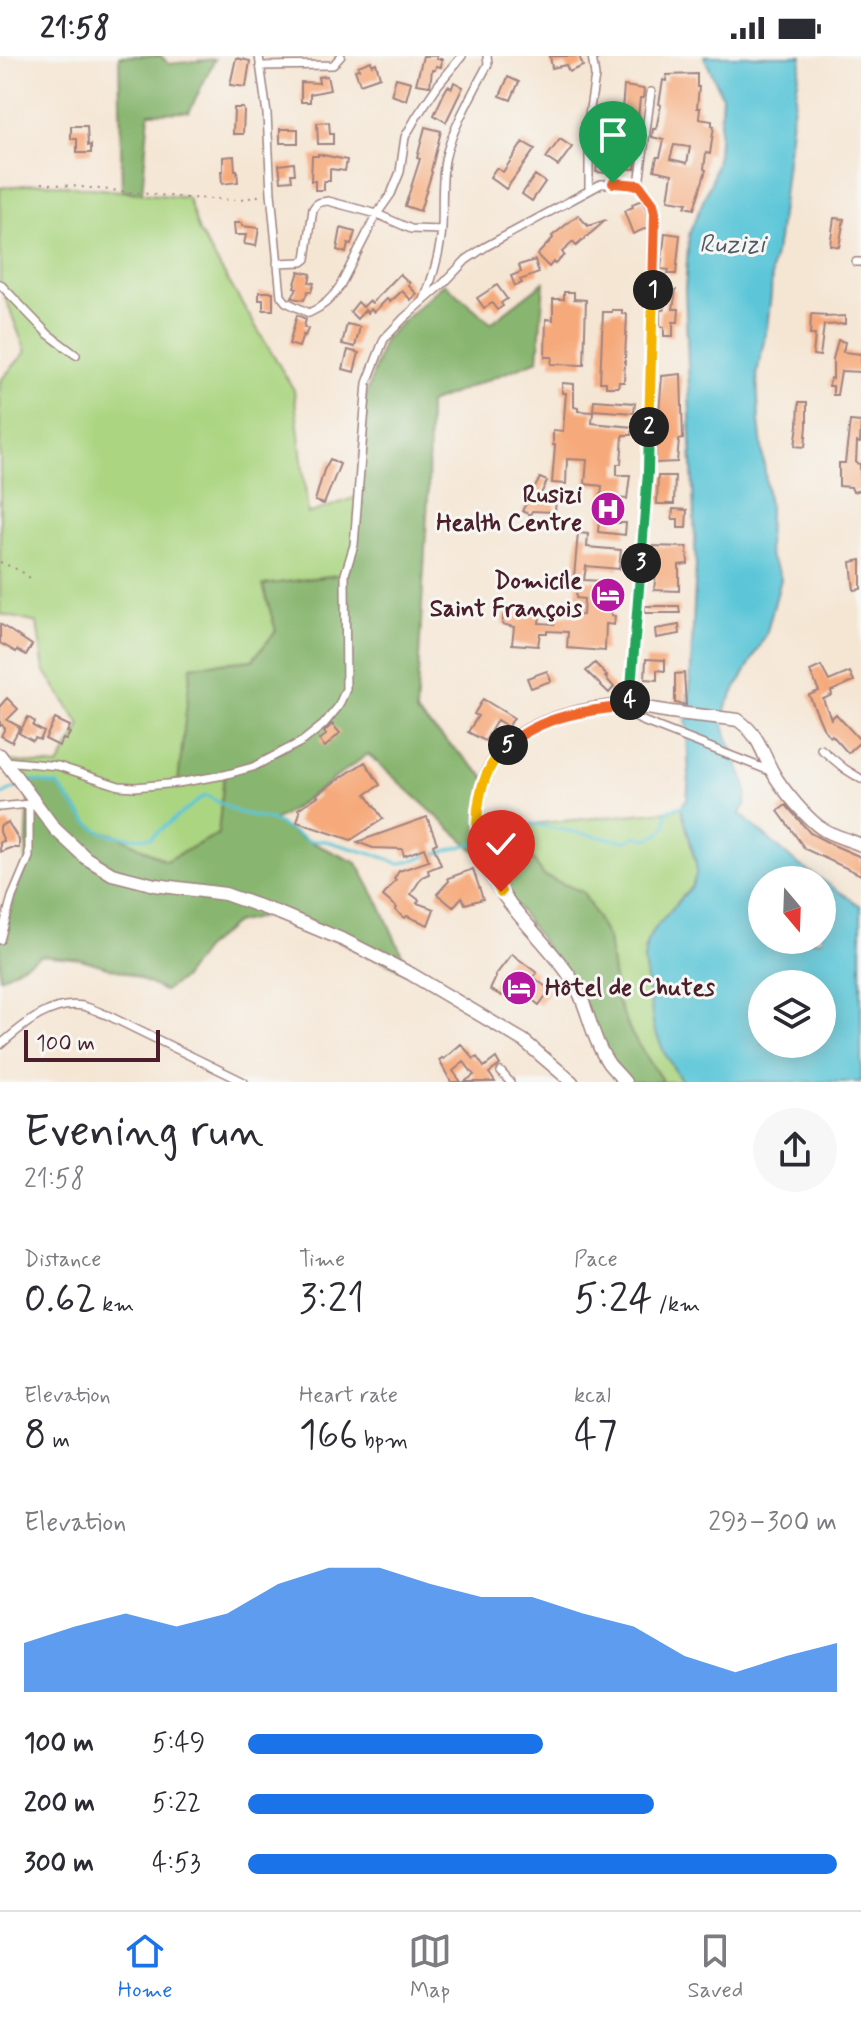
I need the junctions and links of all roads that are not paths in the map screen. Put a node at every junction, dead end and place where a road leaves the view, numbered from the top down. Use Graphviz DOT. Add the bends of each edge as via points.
graph roads {
  1 [pos="259,56"];
  2 [pos="341,56"];
  3 [pos="462,56"];
  4 [pos="487,56"];
  5 [pos="592,56"];
  6 [pos="260,66"];
  7 [pos="651,92"];
  8 [pos="639,185"];
  9 [pos="589,189"];
  10 [pos="377,214"];
  11 [pos="442,230"];
  12 [pos="277,263"];
  13 [pos="0,284"];
  14 [pos="423,302"];
  15 [pos="76,355"];
  16 [pos="630,706"];
  17 [pos="821,749"];
  18 [pos="2,758"];
  19 [pos="772,772"];
  20 [pos="861,779"];
  21 [pos="31,799"];
  22 [pos="0,807"];
  23 [pos="861,845"];
  24 [pos="0,940"];
  25 [pos="0,1045"];
  26 [pos="501,1072"];
  27 [pos="244,1082"];
  28 [pos="510,1082"];
  29 [pos="572,1082"];
  30 [pos="625,1082"];
  1 -- 6 [label="street"];
  2 -- 6 [label="street" via="327,66"];
  3 -- 10 [label="street" via="405,137 400,172"];
  4 -- 11 [label="street" via="446,157"];
  5 -- 9 [label="street"];
  6 -- 12 [label="street"];
  7 -- 8 [label="street"];
  8 -- 9 [label="street" via="601,184"];
  8 -- 16 [label="street" via="653,204 656,222 648,472"];
  9 -- 14 [label="street" via="476,254"];
  10 -- 11 [label="street" via="411,229"];
  10 -- 12 [label="street" via="328,201 316,204 306,259"];
  10 -- 12 [label="street" via="340,286 318,309 309,313 286,302"];
  11 -- 14 [label="street" via="436,270"];
  13 -- 15 [label="street"];
  14 -- 18 [label="street" via="384,339 367,383 354,545 345,574 346,689 323,725 253,767 178,783 119,786 58,766"];
  16 -- 19 [label="street" via="635,716 653,726"];
  16 -- 19 [label="main road" via="738,720 752,731"];
  16 -- 30 [label="main road" via="592,709 522,734 488,771 478,818 483,858 501,892 573,980 608,1063"];
  17 -- 20 [label="street"];
  18 -- 21 [label="main road"];
  19 -- 23 [label="main road" via="811,820"];
  21 -- 22 [label="street"];
  21 -- 24 [label="street" via="29,857"];
  21 -- 29 [label="main road" via="66,841 112,874 225,894 346,941 524,1041"];
  25 -- 27 [label="street" via="48,1011 83,1006"];
  26 -- 28 [label="street"];
}
